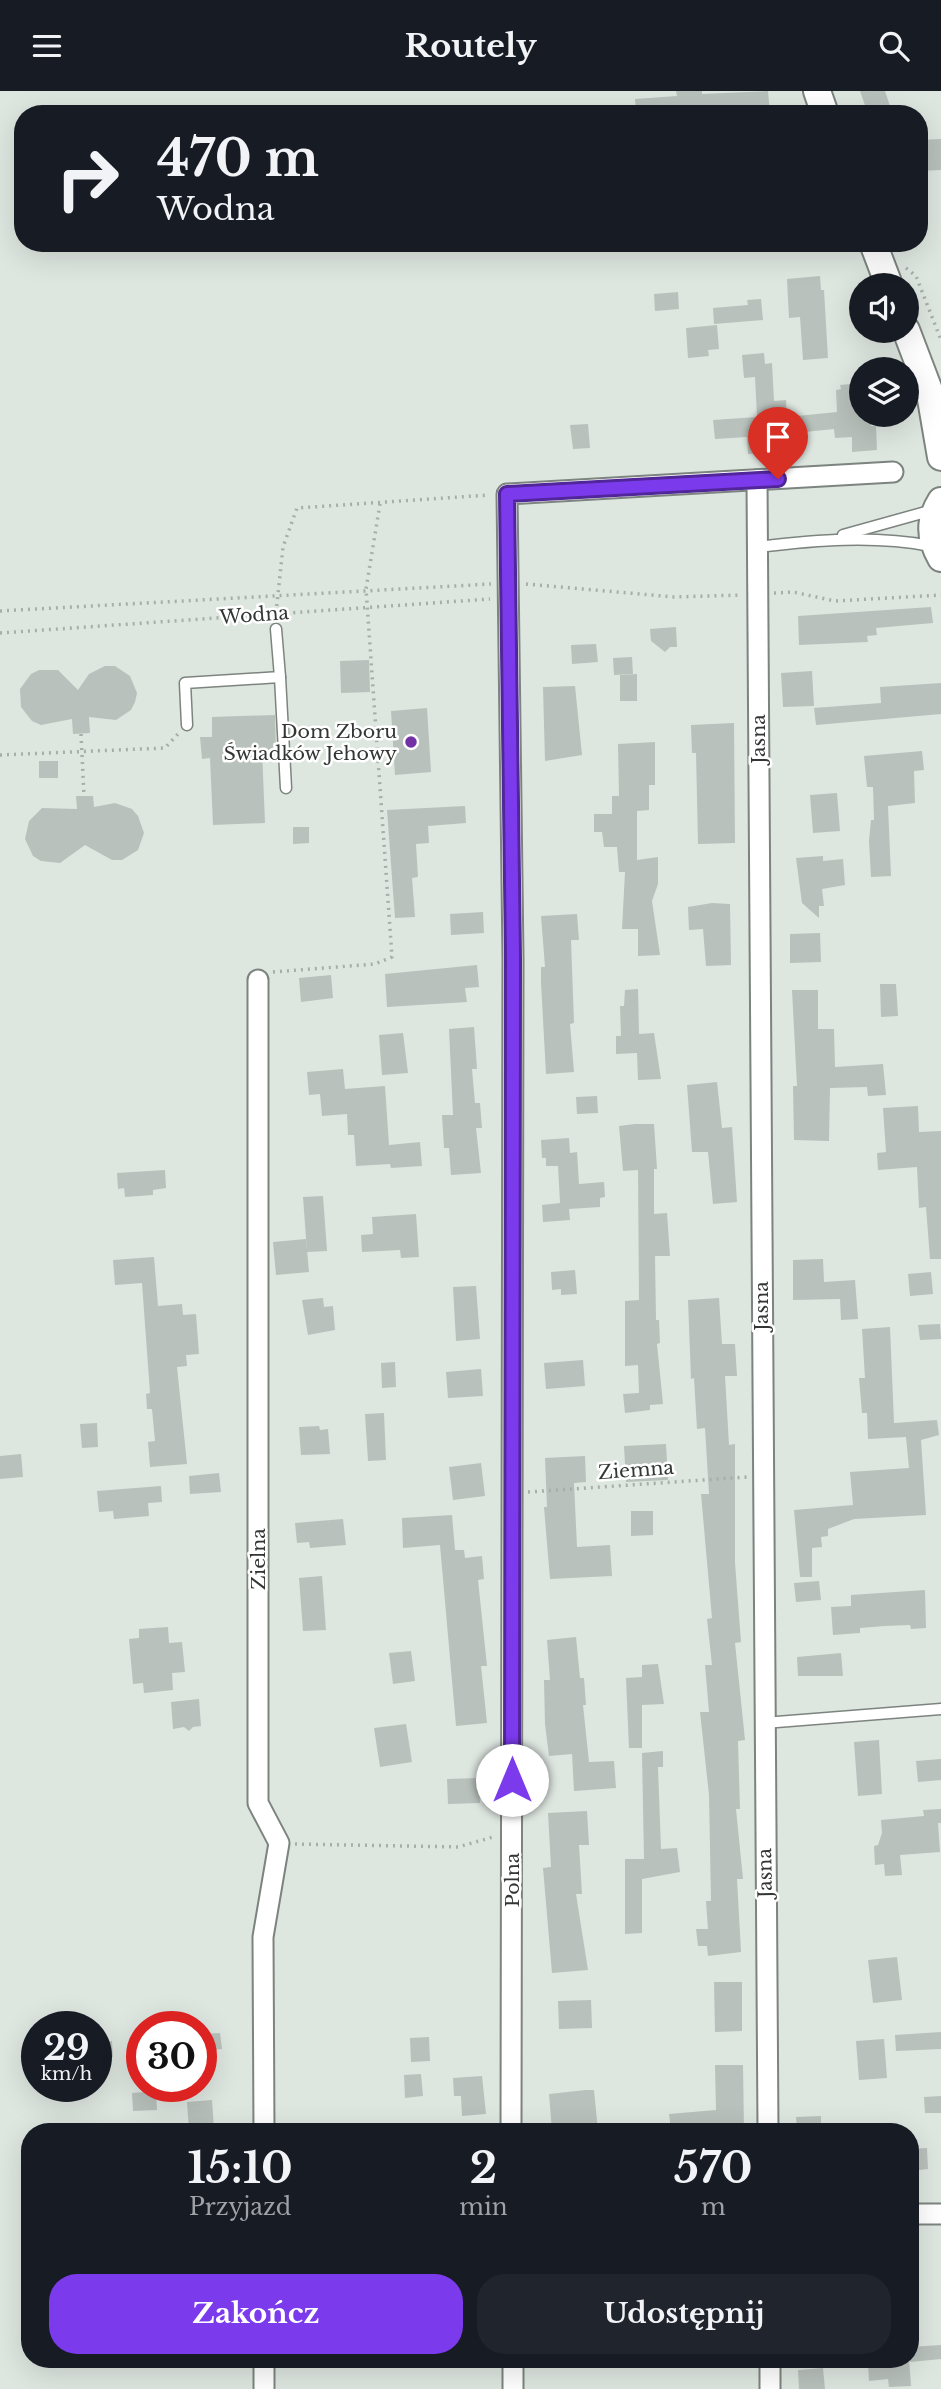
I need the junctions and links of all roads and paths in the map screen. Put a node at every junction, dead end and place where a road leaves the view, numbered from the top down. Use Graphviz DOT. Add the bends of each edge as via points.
graph roads {
  1 [pos="879,252"];
  2 [pos="895,273"];
  3 [pos="919,284"];
  4 [pos="941,340"];
  5 [pos="911,343"];
  6 [pos="936,401"];
  7 [pos="941,457"];
  8 [pos="893,473"];
  9 [pos="757,480"];
  10 [pos="507,494"];
  11 [pos="380,505"];
  12 [pos="939,505"];
  13 [pos="831,538"];
  14 [pos="758,547"];
  15 [pos="938,552"];
  16 [pos="510,588"];
  17 [pos="366,589"];
  18 [pos="770,593"];
  19 [pos="278,594"];
  20 [pos="750,595"];
  21 [pos="941,595"];
  22 [pos="368,608"];
  23 [pos="0,611"];
  24 [pos="276,613"];
  25 [pos="276,629"];
  26 [pos="0,633"];
  27 [pos="280,677"];
  28 [pos="187,725"];
  29 [pos="81,734"];
  30 [pos="82,751"];
  31 [pos="0,755"];
  32 [pos="286,788"];
  33 [pos="84,796"];
  34 [pos="258,980"];
  35 [pos="762,1476"];
  36 [pos="512,1493"];
  37 [pos="941,1709"];
  38 [pos="763,1723"];
  39 [pos="512,1832"];
  40 [pos="279,1843"];
  41 [pos="264,2123"];
  42 [pos="511,2123"];
  43 [pos="768,2123"];
  44 [pos="919,2214"];
  45 [pos="941,2214"];
  46 [pos="264,2368"];
  47 [pos="513,2368"];
  48 [pos="770,2368"];
  49 [pos="264,2389"];
  50 [pos="513,2389"];
  51 [pos="770,2389"];
  1 -- 2 [label="main road"];
  3 -- 4 [label="path"];
  5 -- 6 [label="main road"];
  6 -- 7 [label="main road"];
  8 -- 9 [label="street"];
  9 -- 10 [label="street"];
  9 -- 14 [label="street, Jasna"];
  10 -- 11 [label="path"];
  10 -- 16 [label="street, Polna"];
  11 -- 17 [label="path"];
  11 -- 19 [label="path" via="297,508 283,547"];
  12 -- 13 [label="lane"];
  12 -- 15 [label="main road" via="933,521"];
  13 -- 14 [label="lane"];
  13 -- 15 [label="lane" via="901,540"];
  14 -- 35 [label="street, Jasna"];
  16 -- 17 [label="path"];
  16 -- 20 [label="path" via="674,597"];
  16 -- 22 [label="path, Wodna"];
  16 -- 36 [label="street, Polna"];
  17 -- 19 [label="path"];
  17 -- 22 [label="path"];
  18 -- 21 [label="path" via="793,592 835,601"];
  19 -- 23 [label="path"];
  19 -- 24 [label="path"];
  22 -- 24 [label="path, Wodna"];
  22 -- 34 [label="path" via="392,957 374,964 280,970"];
  24 -- 26 [label="path, Wodna"];
  25 -- 27 [label="lane"];
  27 -- 28 [label="lane" via="185,683"];
  27 -- 32 [label="lane"];
  28 -- 30 [label="path" via="165,748"];
  29 -- 30 [label="path"];
  30 -- 31 [label="path"];
  30 -- 33 [label="path"];
  34 -- 40 [label="street, Zielna" via="258,1803"];
  35 -- 36 [label="path, Ziemna"];
  35 -- 38 [label="street, Jasna"];
  36 -- 39 [label="street, Polna"];
  37 -- 38 [label="lane"];
  38 -- 43 [label="street, Jasna"];
  39 -- 40 [label="path" via="458,1847"];
  39 -- 42 [label="street, Polna"];
  40 -- 41 [label="street" via="263,1937"];
  44 -- 45 [label="street"];
  46 -- 49 [label="street"];
  47 -- 50 [label="street"];
  48 -- 51 [label="street"];
}
